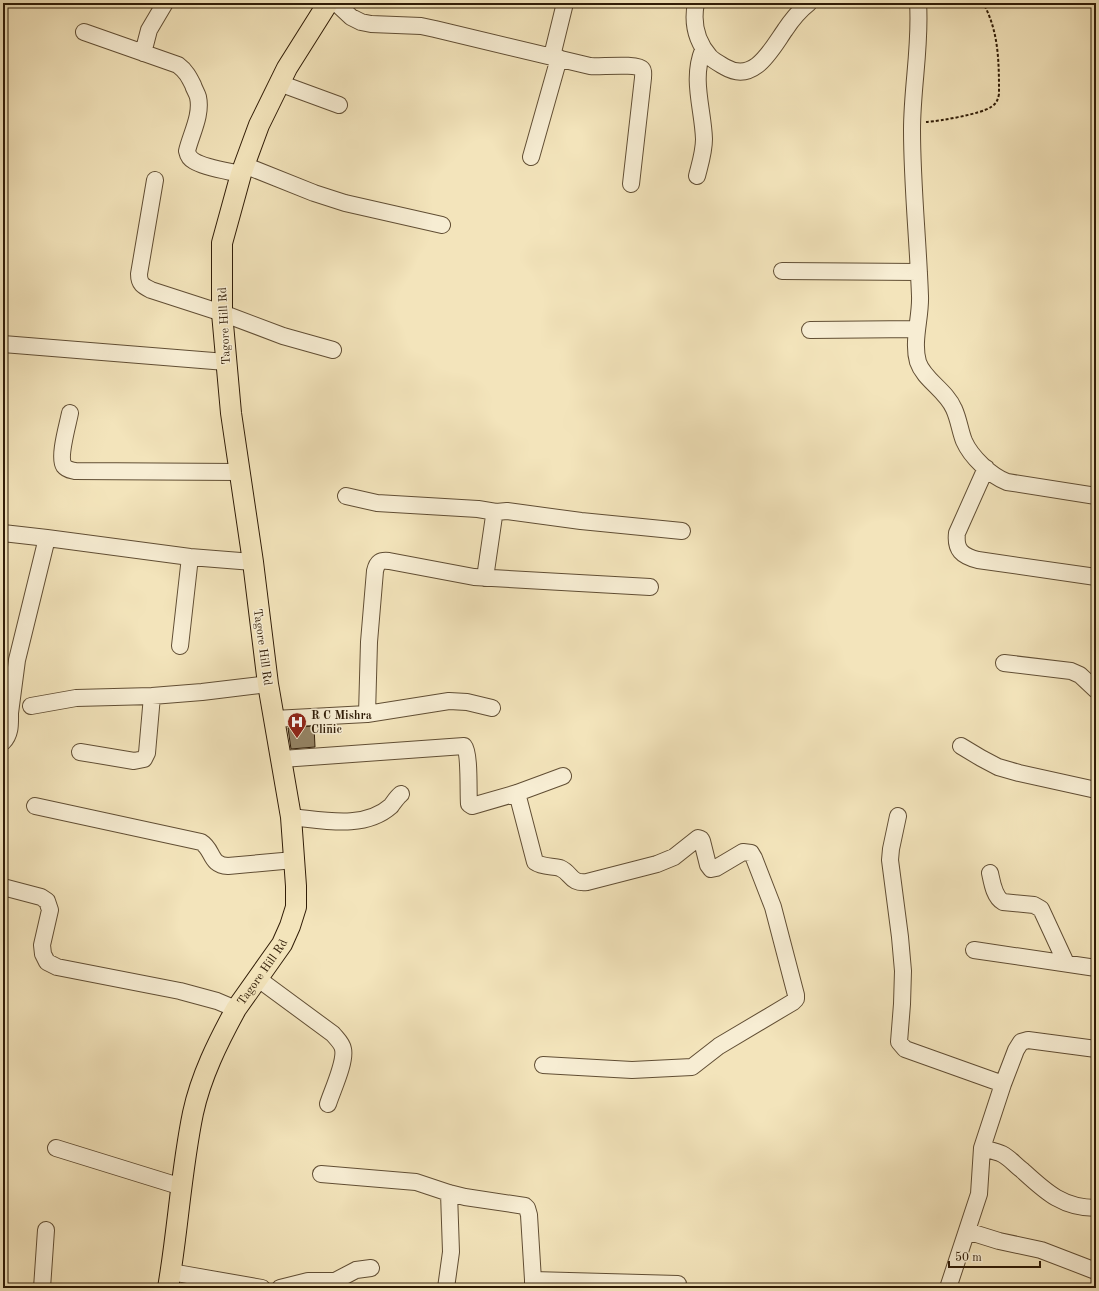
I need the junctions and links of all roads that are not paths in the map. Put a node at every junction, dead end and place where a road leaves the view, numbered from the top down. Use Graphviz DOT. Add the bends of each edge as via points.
graph roads {
  1 [pos="165,3"];
  2 [pos="328,3"];
  3 [pos="336,3"];
  4 [pos="565,3"];
  5 [pos="696,3"];
  6 [pos="809,3"];
  7 [pos="918,3"];
  8 [pos="84,32"];
  9 [pos="703,50"];
  10 [pos="144,53"];
  11 [pos="556,57"];
  12 [pos="279,83"];
  13 [pos="339,105"];
  14 [pos="531,157"];
  15 [pos="242,169"];
  16 [pos="697,176"];
  17 [pos="155,180"];
  18 [pos="631,184"];
  19 [pos="442,225"];
  20 [pos="782,271"];
  21 [pos="918,272"];
  22 [pos="222,313"];
  23 [pos="917,329"];
  24 [pos="810,330"];
  25 [pos="3,344"];
  26 [pos="333,350"];
  27 [pos="226,362"];
  28 [pos="70,412"];
  29 [pos="985,467"];
  30 [pos="239,472"];
  31 [pos="346,496"];
  32 [pos="1096,496"];
  33 [pos="496,512"];
  34 [pos="682,531"];
  35 [pos="3,533"];
  36 [pos="47,538"];
  37 [pos="190,557"];
  38 [pos="253,562"];
  39 [pos="1096,576"];
  40 [pos="485,578"];
  41 [pos="650,587"];
  42 [pos="180,646"];
  43 [pos="1004,663"];
  44 [pos="268,684"];
  45 [pos="1096,690"];
  46 [pos="152,696"];
  47 [pos="31,706"];
  48 [pos="492,708"];
  49 [pos="6,713"];
  50 [pos="367,714"];
  51 [pos="274,719"];
  52 [pos="3,742"];
  53 [pos="962,746"];
  54 [pos="80,752"];
  55 [pos="282,759"];
  56 [pos="563,776"];
  57 [pos="1096,790"];
  58 [pos="517,793"];
  59 [pos="401,794"];
  60 [pos="35,806"];
  61 [pos="898,816"];
  62 [pos="291,817"];
  63 [pos="294,860"];
  64 [pos="990,873"];
  65 [pos="3,887"];
  66 [pos="974,950"];
  67 [pos="1066,963"];
  68 [pos="1096,968"];
  69 [pos="257,978"];
  70 [pos="236,1009"];
  71 [pos="1096,1049"];
  72 [pos="543,1065"];
  73 [pos="1003,1084"];
  74 [pos="328,1104"];
  75 [pos="56,1148"];
  76 [pos="982,1148"];
  77 [pos="321,1174"];
  78 [pos="182,1187"];
  79 [pos="449,1193"];
  80 [pos="1096,1208"];
  81 [pos="46,1230"];
  82 [pos="967,1231"];
  83 [pos="371,1268"];
  84 [pos="1094,1270"];
  85 [pos="170,1280"];
  86 [pos="533,1284"];
  87 [pos="678,1284"];
  88 [pos="42,1288"];
  89 [pos="262,1288"];
  90 [pos="280,1288"];
  91 [pos="446,1288"];
  92 [pos="948,1288"];
  1 -- 10 [label="street" via="149,30"];
  2 -- 12 [label="main road, Tagore Hill Rd"];
  3 -- 11 [label="street" via="361,22 428,28"];
  4 -- 11 [label="street"];
  5 -- 9 [label="street" via="694,24"];
  6 -- 9 [label="street" via="768,55 749,70 731,70 712,59"];
  7 -- 21 [label="street" via="913,121"];
  8 -- 10 [label="street"];
  9 -- 16 [label="street" via="697,74 704,147"];
  10 -- 15 [label="street" via="178,65 188,75 198,96 198,113 188,145 188,157 202,164"];
  11 -- 14 [label="street"];
  11 -- 18 [label="street" via="590,66 633,65 642,70 644,78"];
  12 -- 13 [label="street"];
  12 -- 15 [label="main road, Tagore Hill Rd"];
  15 -- 19 [label="street" via="345,204"];
  15 -- 22 [label="main road, Tagore Hill Rd" via="222,243"];
  17 -- 22 [label="street" via="140,268 140,283 151,290"];
  20 -- 21 [label="street"];
  21 -- 23 [label="street" via="920,298"];
  22 -- 26 [label="street" via="283,336"];
  22 -- 27 [label="main road, Tagore Hill Rd"];
  23 -- 24 [label="street"];
  23 -- 29 [label="street" via="917,353 921,368 948,398 970,452"];
  25 -- 27 [label="street"];
  27 -- 30 [label="main road, Tagore Hill Rd"];
  28 -- 30 [label="street" via="62,454 63,465 70,470"];
  29 -- 32 [label="street" via="995,477 1007,482"];
  29 -- 39 [label="street" via="957,532 957,543 962,554 978,560"];
  30 -- 38 [label="main road, Tagore Hill Rd"];
  31 -- 33 [label="street" via="377,502"];
  33 -- 34 [label="street" via="507,511"];
  33 -- 40 [label="street"];
  35 -- 36 [label="street"];
  36 -- 37 [label="street"];
  36 -- 49 [label="street"];
  37 -- 38 [label="street"];
  37 -- 42 [label="street"];
  38 -- 44 [label="main road, Tagore Hill Rd"];
  40 -- 41 [label="street"];
  40 -- 50 [label="street" via="389,560 378,563 375,571 369,642"];
  43 -- 45 [label="street" via="1071,671 1080,675"];
  44 -- 46 [label="street"];
  44 -- 51 [label="main road, Tagore Hill Rd"];
  46 -- 47 [label="street" via="76,698"];
  46 -- 54 [label="street" via="147,753 144,760"];
  48 -- 50 [label="street" via="449,701"];
  49 -- 52 [label="street" via="9,730"];
  50 -- 51 [label="street"];
  51 -- 55 [label="main road, Tagore Hill Rd"];
  53 -- 57 [label="street" via="981,758 1018,773"];
  55 -- 58 [label="street" via="464,746 470,805"];
  55 -- 62 [label="main road, Tagore Hill Rd"];
  56 -- 58 [label="street"];
  58 -- 72 [label="street" via="535,862 560,868 579,882 657,864 674,857 698,838 701,839 711,869 744,852 751,852 773,907 796,997 795,1001 711,1051 692,1067 632,1070"];
  59 -- 62 [label="street" via="390,806 370,818 350,822"];
  60 -- 63 [label="street" via="201,842 219,865"];
  61 -- 73 [label="street" via="890,860 902,953 899,1042 905,1049"];
  62 -- 63 [label="main road, Tagore Hill Rd"];
  63 -- 69 [label="main road, Tagore Hill Rd" via="296,907 282,944"];
  64 -- 67 [label="street" via="1000,900 1034,905 1041,909"];
  65 -- 70 [label="street" via="47,901 50,910 42,945 47,962 57,967 180,991"];
  66 -- 67 [label="street"];
  67 -- 68 [label="street"];
  69 -- 70 [label="main road, Tagore Hill Rd"];
  69 -- 74 [label="street" via="341,1043 344,1054"];
  70 -- 78 [label="main road, Tagore Hill Rd" via="210,1059 193,1112"];
  71 -- 73 [label="street" via="1024,1040 1018,1045"];
  73 -- 76 [label="street"];
  75 -- 78 [label="street"];
  76 -- 80 [label="street" via="1007,1157 1045,1190 1065,1203"];
  76 -- 82 [label="street" via="979,1194"];
  77 -- 79 [label="street" via="416,1182"];
  78 -- 85 [label="main road, Tagore Hill Rd"];
  79 -- 86 [label="street" via="522,1204 528,1208"];
  79 -- 91 [label="street" via="451,1252"];
  81 -- 88 [label="street"];
  82 -- 84 [label="street" via="1041,1250"];
  82 -- 92 [label="street"];
  83 -- 90 [label="street" via="356,1270 335,1281 308,1281"];
  85 -- 89 [label="street"];
  86 -- 87 [label="street"];
}
